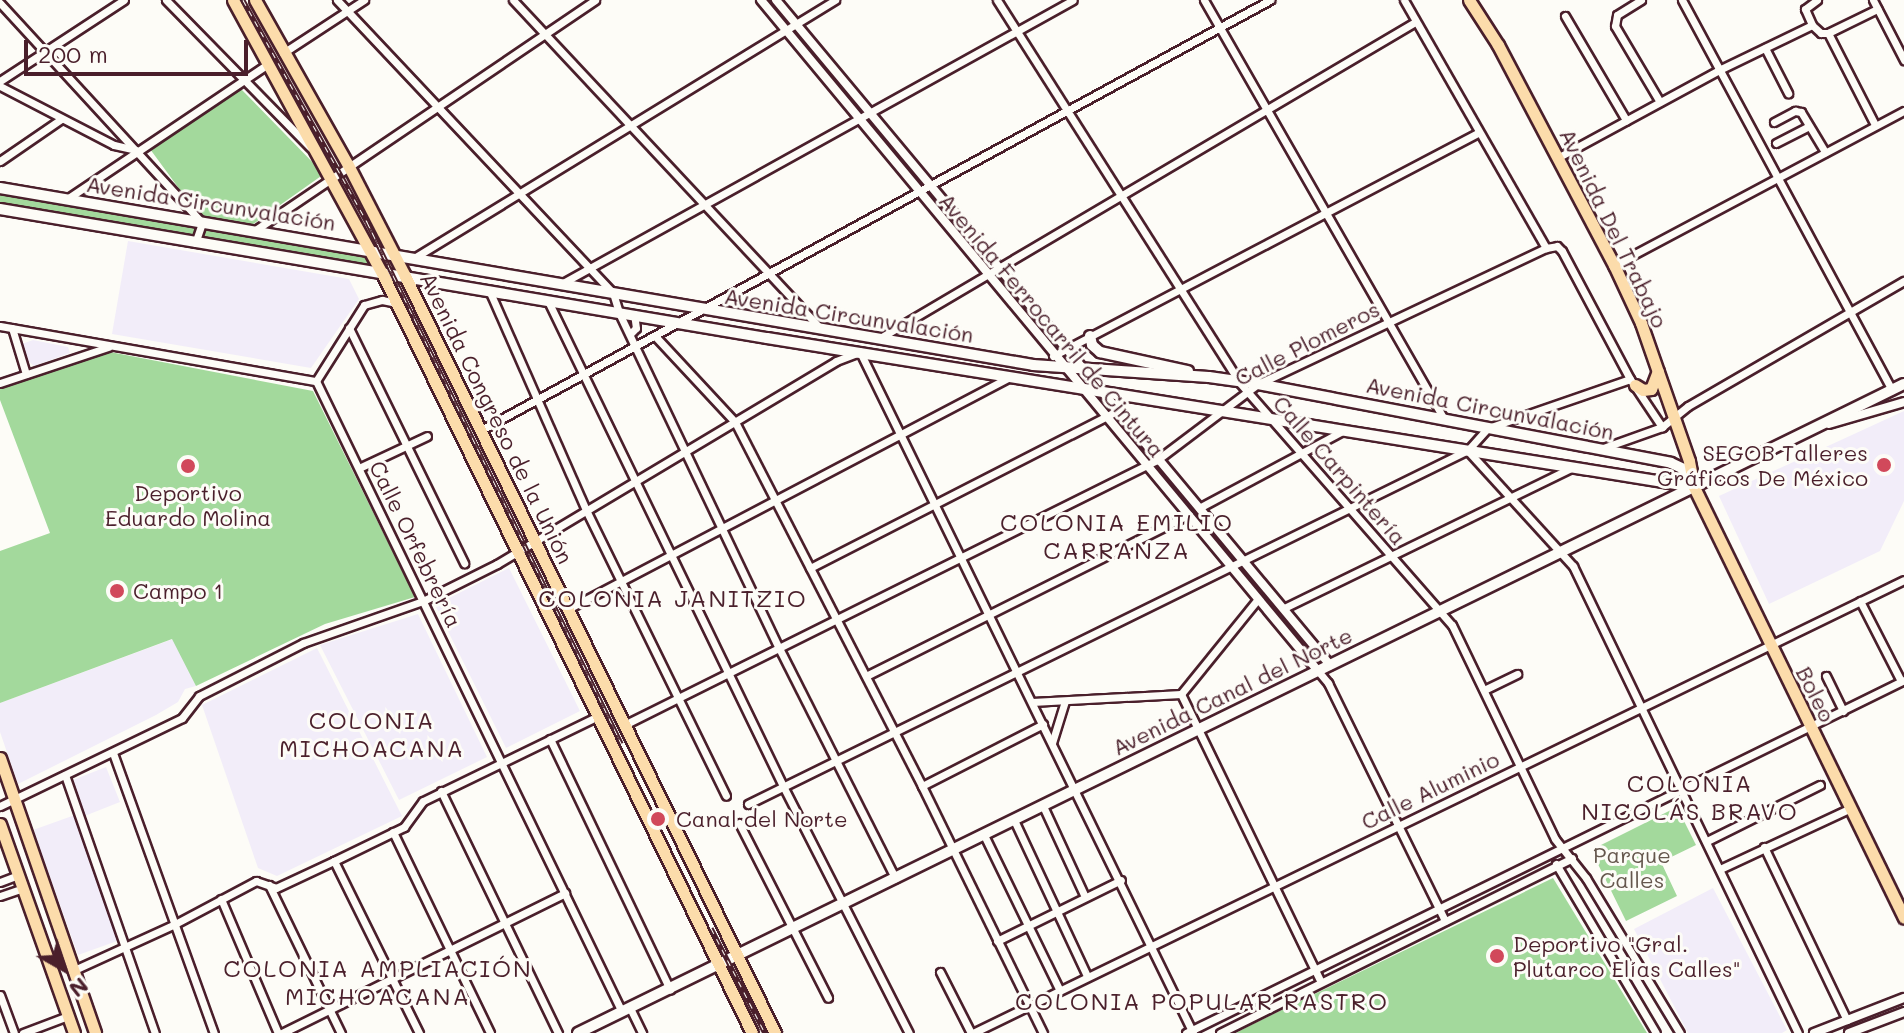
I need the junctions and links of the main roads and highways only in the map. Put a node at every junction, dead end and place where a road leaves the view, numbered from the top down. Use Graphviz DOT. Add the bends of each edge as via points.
graph roads {
  1 [pos="233,0"];
  2 [pos="255,0"];
  3 [pos="1469,0"];
  4 [pos="0,188"];
  5 [pos="0,209"];
  6 [pos="370,250"];
  7 [pos="394,256"];
  8 [pos="382,273"];
  9 [pos="405,276"];
  10 [pos="1090,336"];
  11 [pos="1658,371"];
  12 [pos="1132,373"];
  13 [pos="1209,377"];
  14 [pos="1632,382"];
  15 [pos="1904,384"];
  16 [pos="1121,394"];
  17 [pos="1692,473"];
  18 [pos="1694,487"];
  19 [pos="0,758"];
  20 [pos="0,824"];
  21 [pos="1904,918"];
  22 [pos="739,955"];
  23 [pos="719,965"];
  24 [pos="74,1033"];
  25 [pos="95,1033"];
  26 [pos="578,1033"];
  27 [pos="752,1033"];
  28 [pos="775,1033"];
  1 -- 6 [label="main road, Avenida Congreso de la Unión"];
  2 -- 7 [label="main road, Avenida Congreso de la Unión"];
  3 -- 11 [label="main road, Avenida Del Trabajo" via="1559,157 1614,265"];
  4 -- 6 [label="main road, Avenida Circunvalación"];
  5 -- 8 [label="main road, Avenida Circunvalación"];
  6 -- 7 [label="main road, Avenida Circunvalación"];
  6 -- 8 [label="main road, Avenida Congreso de la Unión"];
  7 -- 9 [label="main road, Avenida Congreso de la Unión"];
  7 -- 12 [label="main road, Avenida Circunvalación" via="875,341 1065,369"];
  8 -- 9 [label="main road, Avenida Circunvalación"];
  8 -- 23 [label="main road, Avenida Congreso de la Unión"];
  9 -- 16 [label="main road, Avenida Circunvalación"];
  9 -- 22 [label="main road, Avenida Congreso de la Unión"];
  10 -- 13 [label="main road" via="1100,352"];
  11 -- 14 [label="main road" via="1651,389"];
  11 -- 17 [label="main road, Avenida Del Trabajo"];
  12 -- 13 [label="main road, Avenida Circunvalación"];
  12 -- 16 [label="main road" via="1123,381"];
  13 -- 17 [label="main road, Avenida Circunvalación" via="1671,463"];
  15 -- 18 [label="main road, Avenida Canal del Norte"];
  16 -- 18 [label="main road, Avenida Circunvalación"];
  17 -- 18 [label="main road, Avenida Del Trabajo"];
  18 -- 21 [label="main road, Boleo"];
  18 -- 22 [label="main road, Avenida Canal del Norte"];
  19 -- 25 [label="main road"];
  20 -- 24 [label="main road"];
  22 -- 23 [label="main road, Avenida Canal del Norte"];
  22 -- 28 [label="main road, Avenida Congreso de la Unión"];
  23 -- 26 [label="main road, Avenida Canal del Norte"];
  23 -- 27 [label="main road, Avenida Congreso de la Unión"];
}
